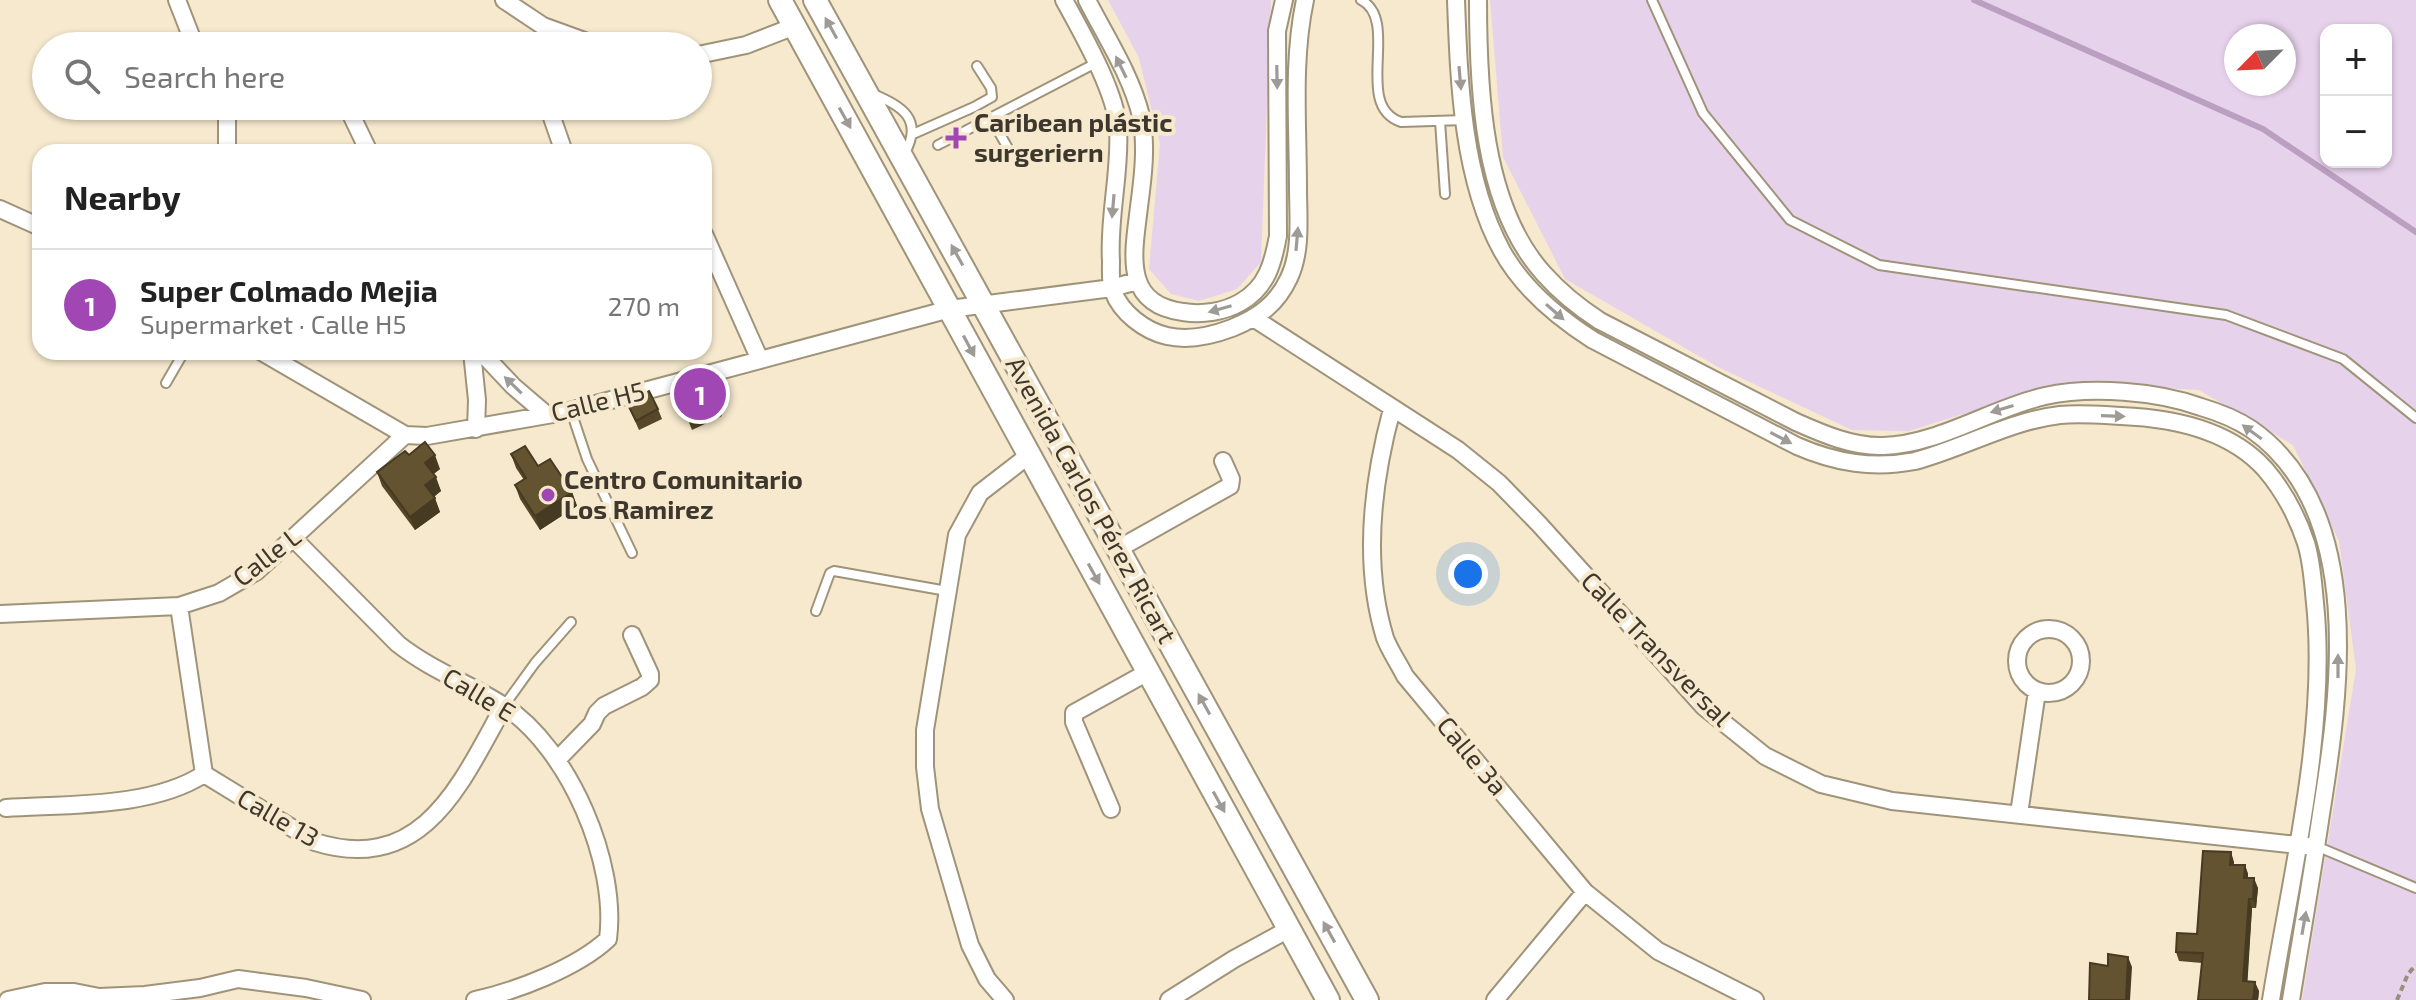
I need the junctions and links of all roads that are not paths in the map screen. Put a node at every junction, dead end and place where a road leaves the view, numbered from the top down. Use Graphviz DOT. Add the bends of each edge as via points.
graph roads {
  1 [pos="177,0"];
  2 [pos="504,0"];
  3 [pos="780,0"];
  4 [pos="815,0"];
  5 [pos="1064,0"];
  6 [pos="1087,0"];
  7 [pos="1284,0"];
  8 [pos="1305,0"];
  9 [pos="1361,0"];
  10 [pos="1456,0"];
  11 [pos="1478,0"];
  12 [pos="1652,0"];
  13 [pos="795,26"];
  14 [pos="189,32"];
  15 [pos="557,32"];
  16 [pos="712,54"];
  17 [pos="1096,63"];
  18 [pos="977,66"];
  19 [pos="866,91"];
  20 [pos="991,118"];
  21 [pos="227,120"];
  22 [pos="354,120"];
  23 [pos="553,120"];
  24 [pos="1465,120"];
  25 [pos="1440,121"];
  26 [pos="913,134"];
  27 [pos="227,144"];
  28 [pos="365,144"];
  29 [pos="561,144"];
  30 [pos="938,145"];
  31 [pos="903,158"];
  32 [pos="1014,159"];
  33 [pos="1445,194"];
  34 [pos="0,209"];
  35 [pos="32,223"];
  36 [pos="712,252"];
  37 [pos="1272,266"];
  38 [pos="1291,275"];
  39 [pos="1137,281"];
  40 [pos="1112,288"];
  41 [pos="985,306"];
  42 [pos="950,309"];
  43 [pos="1255,319"];
  44 [pos="179,360"];
  45 [pos="276,360"];
  46 [pos="473,360"];
  47 [pos="489,360"];
  48 [pos="760,360"];
  49 [pos="166,383"];
  50 [pos="1392,409"];
  51 [pos="570,411"];
  52 [pos="547,415"];
  53 [pos="2416,418"];
  54 [pos="476,429"];
  55 [pos="1823,434"];
  56 [pos="405,435"];
  57 [pos="1029,455"];
  58 [pos="1818,455"];
  59 [pos="1223,461"];
  60 [pos="293,538"];
  61 [pos="1118,549"];
  62 [pos="632,553"];
  63 [pos="947,591"];
  64 [pos="179,606"];
  65 [pos="816,611"];
  66 [pos="0,614"];
  67 [pos="571,622"];
  68 [pos="632,635"];
  69 [pos="1148,672"];
  70 [pos="2037,691"];
  71 [pos="504,706"];
  72 [pos="557,760"];
  73 [pos="204,774"];
  74 [pos="6,808"];
  75 [pos="1111,809"];
  76 [pos="2019,814"];
  77 [pos="2298,845"];
  78 [pos="2316,846"];
  79 [pos="2416,888"];
  80 [pos="1585,892"];
  81 [pos="1289,929"];
  82 [pos="1744,998"];
  83 [pos="8,1000"];
  84 [pos="362,1000"];
  85 [pos="475,1000"];
  86 [pos="1005,1000"];
  87 [pos="1169,1000"];
  88 [pos="1328,1000"];
  89 [pos="1367,1000"];
  90 [pos="1495,1000"];
  91 [pos="2271,1000"];
  92 [pos="2291,1000"];
  1 -- 14 [label="street"];
  2 -- 15 [label="street"];
  3 -- 13 [label="main road, Avenida Carlos Pérez Ricart"];
  19 -- 4 [label="main road, Avenida Carlos Pérez Ricart, one-way"];
  5 -- 17 [label="street"];
  39 -- 6 [label="street, one-way" via="1133,258 1143,176 1141,116"];
  7 -- 37 [label="street, one-way" via="1277,31 1278,236"];
  38 -- 8 [label="street, one-way" via="1298,227 1297,66"];
  9 -- 25 [label="lane" via="1377,19 1384,110 1401,122"];
  10 -- 24 [label="street, one-way"];
  11 -- 55 [label="street" via="1480,80 1496,173 1511,222 1543,273 1600,321"];
  12 -- 53 [label="lane" via="1703,113 1790,220 1879,265 2226,315 2343,359"];
  13 -- 16 [label="street"];
  13 -- 42 [label="main road, Avenida Carlos Pérez Ricart, one-way"];
  17 -- 20 [label="lane"];
  17 -- 40 [label="street, one-way" via="1118,127"];
  18 -- 26 [label="lane" via="992,97"];
  19 -- 26 [label="lane" via="896,103"];
  19 -- 31 [label="main road, Avenida Carlos Pérez Ricart"];
  20 -- 30 [label="lane"];
  20 -- 32 [label="lane"];
  21 -- 27 [label="street"];
  22 -- 28 [label="street"];
  23 -- 29 [label="street"];
  24 -- 25 [label="lane"];
  24 -- 58 [label="street, one-way" via="1490,225 1534,293 1593,340"];
  25 -- 33 [label="lane"];
  26 -- 31 [label="lane"];
  41 -- 31 [label="main road, Avenida Carlos Pérez Ricart, one-way"];
  34 -- 35 [label="street"];
  36 -- 48 [label="street"];
  37 -- 38 [label="street"];
  37 -- 39 [label="street, one-way" via="1262,286 1217,312 1169,311 1153,302"];
  38 -- 43 [label="street" via="1271,306"];
  39 -- 40 [label="street, Calle H5"];
  40 -- 41 [label="street, Calle H5"];
  40 -- 43 [label="street" via="1129,315 1178,339 1200,338"];
  41 -- 42 [label="street, Calle H5"];
  41 -- 61 [label="main road, Avenida Carlos Pérez Ricart"];
  42 -- 48 [label="street, Calle H5"];
  42 -- 57 [label="main road, Avenida Carlos Pérez Ricart, one-way"];
  43 -- 50 [label="street, Calle Transversal"];
  44 -- 49 [label="lane"];
  45 -- 56 [label="street"];
  46 -- 54 [label="street"];
  52 -- 47 [label="street, one-way"];
  48 -- 51 [label="street, Calle H5"];
  50 -- 76 [label="street, Calle Transversal" via="1499,483 1704,707 1765,756 1821,784 1892,801"];
  50 -- 80 [label="street, Calle 3a" via="1378,460 1372,518 1386,641 1405,676"];
  51 -- 52 [label="street, Calle H5"];
  51 -- 62 [label="lane"];
  52 -- 54 [label="street, Calle H5"];
  54 -- 56 [label="street, Calle H5"];
  55 -- 58 [label="street"];
  78 -- 55 [label="street, one-way" via="2337,688 2333,580 2309,497 2251,429 2183,400 2116,392 2047,396 1909,443 1858,444"];
  56 -- 60 [label="street, Calle L"];
  57 -- 63 [label="street" via="980,493 967,512 957,535"];
  57 -- 69 [label="main road, Avenida Carlos Pérez Ricart, one-way"];
  58 -- 77 [label="street, one-way" via="1855,464 1895,465 2039,419 2092,415 2175,421 2245,450 2288,502 2312,573 2317,700"];
  59 -- 61 [label="street" via="1230,486"];
  60 -- 64 [label="street, Calle L" via="257,571 219,593"];
  60 -- 71 [label="street, Calle E" via="398,644"];
  89 -- 61 [label="main road, Avenida Carlos Pérez Ricart, one-way"];
  63 -- 65 [label="lane" via="834,571"];
  63 -- 86 [label="street" via="925,730 930,809 970,945"];
  64 -- 66 [label="street, Calle L"];
  64 -- 73 [label="street"];
  67 -- 71 [label="lane"];
  68 -- 72 [label="street" via="650,680 604,706"];
  69 -- 75 [label="street" via="1074,713"];
  69 -- 81 [label="main road, Avenida Carlos Pérez Ricart, one-way"];
  70 -- 70 [label="street" via="2066,688 2079,673 2076,643 2059,631 2037,631 2017,655 2020,677"];
  70 -- 76 [label="street"];
  71 -- 72 [label="street, Calle E" via="531,726"];
  71 -- 73 [label="street, Calle 13" via="457,790 424,828 370,848 332,848 315,842"];
  72 -- 85 [label="street, Calle E" via="582,807 604,868 608,939 592,954 540,978"];
  73 -- 74 [label="street" via="167,792 135,799"];
  76 -- 77 [label="street, Calle Transversal"];
  77 -- 78 [label="street, Calle Transversal"];
  77 -- 91 [label="street"];
  78 -- 79 [label="lane"];
  92 -- 78 [label="street, one-way"];
  80 -- 82 [label="street, Calle 3a" via="1658,951"];
  80 -- 90 [label="street"];
  81 -- 87 [label="street"];
  81 -- 88 [label="main road, Avenida Carlos Pérez Ricart"];
  83 -- 84 [label="street" via="45,992 145,995 238,979"];
}
